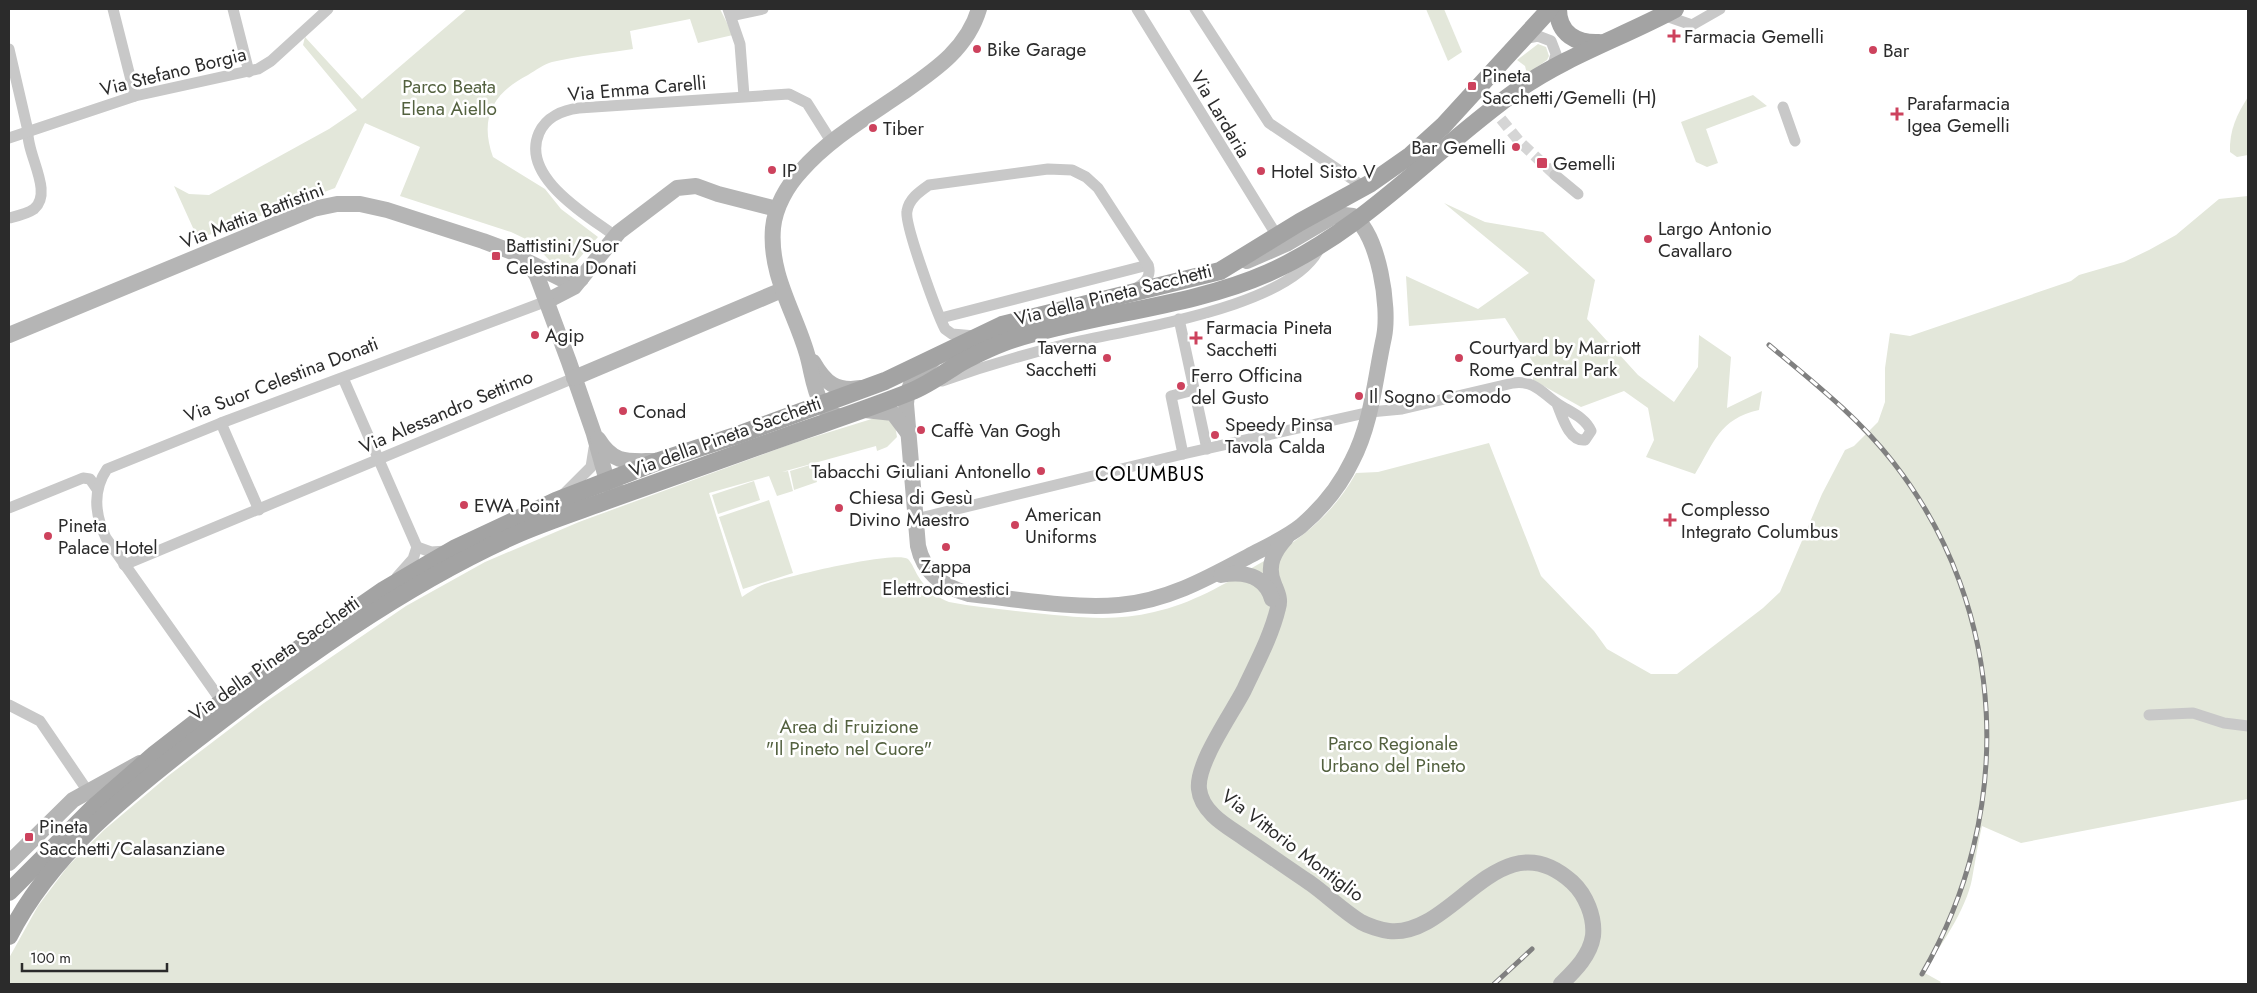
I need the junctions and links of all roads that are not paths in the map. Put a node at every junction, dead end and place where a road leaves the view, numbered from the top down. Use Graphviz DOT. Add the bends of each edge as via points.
graph roads {
  1 [pos="114,9"];
  2 [pos="232,9"];
  3 [pos="328,9"];
  4 [pos="763,9"];
  5 [pos="979,9"];
  6 [pos="1137,9"];
  7 [pos="1196,9"];
  8 [pos="1720,9"];
  9 [pos="1549,10"];
  10 [pos="730,12"];
  11 [pos="1669,12"];
  12 [pos="1523,40"];
  13 [pos="1601,43"];
  14 [pos="9,49"];
  15 [pos="1552,68"];
  16 [pos="249,72"];
  17 [pos="135,96"];
  18 [pos="744,96"];
  19 [pos="1783,107"];
  20 [pos="28,131"];
  21 [pos="9,138"];
  22 [pos="831,141"];
  23 [pos="1795,141"];
  24 [pos="1555,174"];
  25 [pos="1364,187"];
  26 [pos="1578,194"];
  27 [pos="777,209"];
  28 [pos="9,218"];
  29 [pos="1358,220"];
  30 [pos="615,236"];
  31 [pos="1277,236"];
  32 [pos="1320,247"];
  33 [pos="528,262"];
  34 [pos="1148,265"];
  35 [pos="1220,271"];
  36 [pos="580,279"];
  37 [pos="782,290"];
  38 [pos="1129,292"];
  39 [pos="547,301"];
  40 [pos="940,318"];
  41 [pos="1179,319"];
  42 [pos="9,335"];
  43 [pos="975,336"];
  44 [pos="941,353"];
  45 [pos="807,354"];
  46 [pos="343,378"];
  47 [pos="574,378"];
  48 [pos="874,386"];
  49 [pos="1194,390"];
  50 [pos="913,391"];
  51 [pos="1557,404"];
  52 [pos="822,405"];
  53 [pos="862,410"];
  54 [pos="1370,412"];
  55 [pos="841,417"];
  56 [pos="221,423"];
  57 [pos="594,434"];
  58 [pos="909,434"];
  59 [pos="1207,449"];
  60 [pos="1184,454"];
  61 [pos="378,461"];
  62 [pos="658,461"];
  63 [pos="607,481"];
  64 [pos="97,489"];
  65 [pos="623,494"];
  66 [pos="556,501"];
  67 [pos="9,508"];
  68 [pos="259,510"];
  69 [pos="916,519"];
  70 [pos="1289,534"];
  71 [pos="417,547"];
  72 [pos="454,549"];
  73 [pos="124,566"];
  74 [pos="1209,577"];
  75 [pos="384,590"];
  76 [pos="1275,616"];
  77 [pos="222,702"];
  78 [pos="9,705"];
  79 [pos="2149,715"];
  80 [pos="2248,726"];
  81 [pos="155,754"];
  82 [pos="88,790"];
  83 [pos="9,863"];
  84 [pos="9,892"];
  85 [pos="9,936"];
  86 [pos="1561,984"];
  1 -- 17 [label="street"];
  2 -- 16 [label="street"];
  3 -- 16 [label="street, Via Stefano Borgia" via="271,61"];
  4 -- 10 [label="street"];
  5 -- 22 [label="street" via="970,32 950,58"];
  6 -- 31 [label="street, Via Lardaria"];
  7 -- 25 [label="street" via="1269,123"];
  8 -- 11 [label="street" via="1692,25"];
  9 -- 12 [label="main road, Via della Pineta Sacchetti"];
  9 -- 13 [label="main road, Via della Pineta Sacchetti" via="1572,38 1586,43"];
  10 -- 18 [label="street" via="740,44"];
  11 -- 13 [label="main road, Via della Pineta Sacchetti"];
  12 -- 15 [label="street" via="1538,36 1551,41 1556,54"];
  12 -- 25 [label="main road, Via della Pineta Sacchetti" via="1424,144"];
  13 -- 15 [label="main road, Via della Pineta Sacchetti"];
  14 -- 20 [label="street"];
  15 -- 29 [label="main road, Via della Pineta Sacchetti" via="1478,119"];
  16 -- 17 [label="street, Via Stefano Borgia"];
  17 -- 20 [label="street, Via Stefano Borgia"];
  18 -- 22 [label="street, Via Emma Carelli" via="797,96 811,108"];
  18 -- 30 [label="street, Via Emma Carelli" via="579,108 559,113 548,122 538,137 536,148 544,176 562,196"];
  19 -- 23 [label="street"];
  20 -- 21 [label="street, Via Stefano Borgia"];
  20 -- 28 [label="street" via="27,142 41,180 42,196 33,209"];
  22 -- 27 [label="street" via="794,179"];
  24 -- 26 [label="street"];
  25 -- 31 [label="main road, Via della Pineta Sacchetti"];
  27 -- 30 [label="street, Via Suor Celestina Donati" via="696,186 677,188"];
  27 -- 37 [label="street" via="773,252"];
  29 -- 32 [label="main road, Via della Pineta Sacchetti"];
  29 -- 35 [label="street, Via della Pineta Sacchetti" via="1349,215 1336,216 1286,244"];
  29 -- 54 [label="street" via="1370,240 1386,306 1386,326"];
  30 -- 36 [label="street, Via Suor Celestina Donati"];
  31 -- 35 [label="main road, Via della Pineta Sacchetti"];
  32 -- 41 [label="street, Via della Pineta Sacchetti" via="1311,264 1269,290 1243,302"];
  32 -- 50 [label="main road, Via della Pineta Sacchetti" via="1268,273 1225,288 1014,339 972,357"];
  33 -- 36 [label="street" via="563,280"];
  33 -- 39 [label="street"];
  33 -- 42 [label="street, Via Mattia Battistini" via="516,253 387,210 360,204 338,204 295,216"];
  34 -- 38 [label="street, Via della Pineta Sacchetti" via="1148,278"];
  34 -- 40 [label="street, Via della Pineta Sacchetti"];
  34 -- 40 [label="street" via="1098,188 1072,170 1048,169 934,184 915,196 906,218"];
  35 -- 38 [label="main road, Via della Pineta Sacchetti"];
  36 -- 39 [label="street, Via Suor Celestina Donati" via="571,290"];
  37 -- 45 [label="street"];
  37 -- 47 [label="street, Via Alessandro Settimo"];
  38 -- 43 [label="main road, Via della Pineta Sacchetti" via="1021,319"];
  39 -- 46 [label="street, Via Suor Celestina Donati"];
  39 -- 47 [label="street"];
  40 -- 43 [label="street, Via della Pineta Sacchetti" via="949,333"];
  41 -- 49 [label="street"];
  41 -- 50 [label="street, Via della Pineta Sacchetti" via="1057,347"];
  43 -- 44 [label="main road, Via della Pineta Sacchetti"];
  44 -- 48 [label="main road, Via della Pineta Sacchetti"];
  44 -- 50 [label="street, Via della Pineta Sacchetti" via="912,380"];
  45 -- 48 [label="street" via="823,379 834,387"];
  45 -- 52 [label="street"];
  46 -- 56 [label="street, Via Suor Celestina Donati"];
  46 -- 61 [label="street"];
  47 -- 57 [label="street"];
  47 -- 61 [label="street, Via Alessandro Settimo"];
  48 -- 52 [label="main road, Via della Pineta Sacchetti"];
  49 -- 59 [label="street"];
  49 -- 60 [label="street" via="1171,396"];
  50 -- 53 [label="main road, Via della Pineta Sacchetti"];
  50 -- 58 [label="street"];
  51 -- 54 [label="street" via="1540,388 1518,382 1402,409"];
  52 -- 55 [label="street, Via della Pineta Sacchetti"];
  52 -- 62 [label="main road, Via della Pineta Sacchetti"];
  53 -- 55 [label="main road, Via della Pineta Sacchetti"];
  53 -- 58 [label="street" via="893,412"];
  54 -- 59 [label="street"];
  54 -- 70 [label="street" via="1355,456 1338,486"];
  55 -- 65 [label="main road, Via della Pineta Sacchetti"];
  56 -- 64 [label="street, Via Suor Celestina Donati" via="110,467"];
  56 -- 68 [label="street"];
  57 -- 62 [label="street, Via della Pineta Sacchetti" via="616,459"];
  57 -- 63 [label="street"];
  57 -- 66 [label="street" via="592,464"];
  58 -- 69 [label="street"];
  59 -- 60 [label="street"];
  60 -- 69 [label="street"];
  61 -- 68 [label="street, Via Alessandro Settimo"];
  61 -- 71 [label="street"];
  62 -- 63 [label="main road, Via della Pineta Sacchetti"];
  63 -- 65 [label="street, Via della Pineta Sacchetti" via="612,489"];
  63 -- 66 [label="main road, Via della Pineta Sacchetti"];
  64 -- 67 [label="street" via="90,479 83,478"];
  64 -- 73 [label="street" via="98,518"];
  65 -- 85 [label="main road, Via della Pineta Sacchetti" via="533,527 466,558 400,596 232,712 160,768 79,841 41,883"];
  66 -- 72 [label="main road, Via della Pineta Sacchetti"];
  68 -- 73 [label="street, Via Alessandro Settimo"];
  69 -- 74 [label="street" via="919,550 929,570 944,585 969,594 1118,605 1170,595"];
  70 -- 74 [label="street"];
  70 -- 76 [label="street, Via Vittorio Montiglio" via="1272,560 1272,577 1279,601"];
  71 -- 72 [label="street" via="431,552"];
  71 -- 75 [label="street" via="413,559"];
  72 -- 75 [label="main road, Via della Pineta Sacchetti"];
  73 -- 77 [label="street"];
  74 -- 76 [label="street" via="1233,573 1252,576 1267,587"];
  75 -- 77 [label="main road, Via della Pineta Sacchetti"];
  76 -- 86 [label="street, Via Vittorio Montiglio" via="1249,679 1201,766 1200,795 1214,815 1362,923 1390,931 1414,928 1434,917 1489,875 1512,865 1539,863 1564,875 1585,898 1592,917 1593,936 1586,955"];
  77 -- 81 [label="main road, Via della Pineta Sacchetti"];
  78 -- 82 [label="street" via="40,721"];
  79 -- 80 [label="street" via="2193,713 2224,724"];
  81 -- 82 [label="street, Via della Pineta Sacchetti"];
  81 -- 84 [label="main road, Via della Pineta Sacchetti" via="92,809"];
  82 -- 83 [label="street, Via della Pineta Sacchetti" via="67,805"];
}
